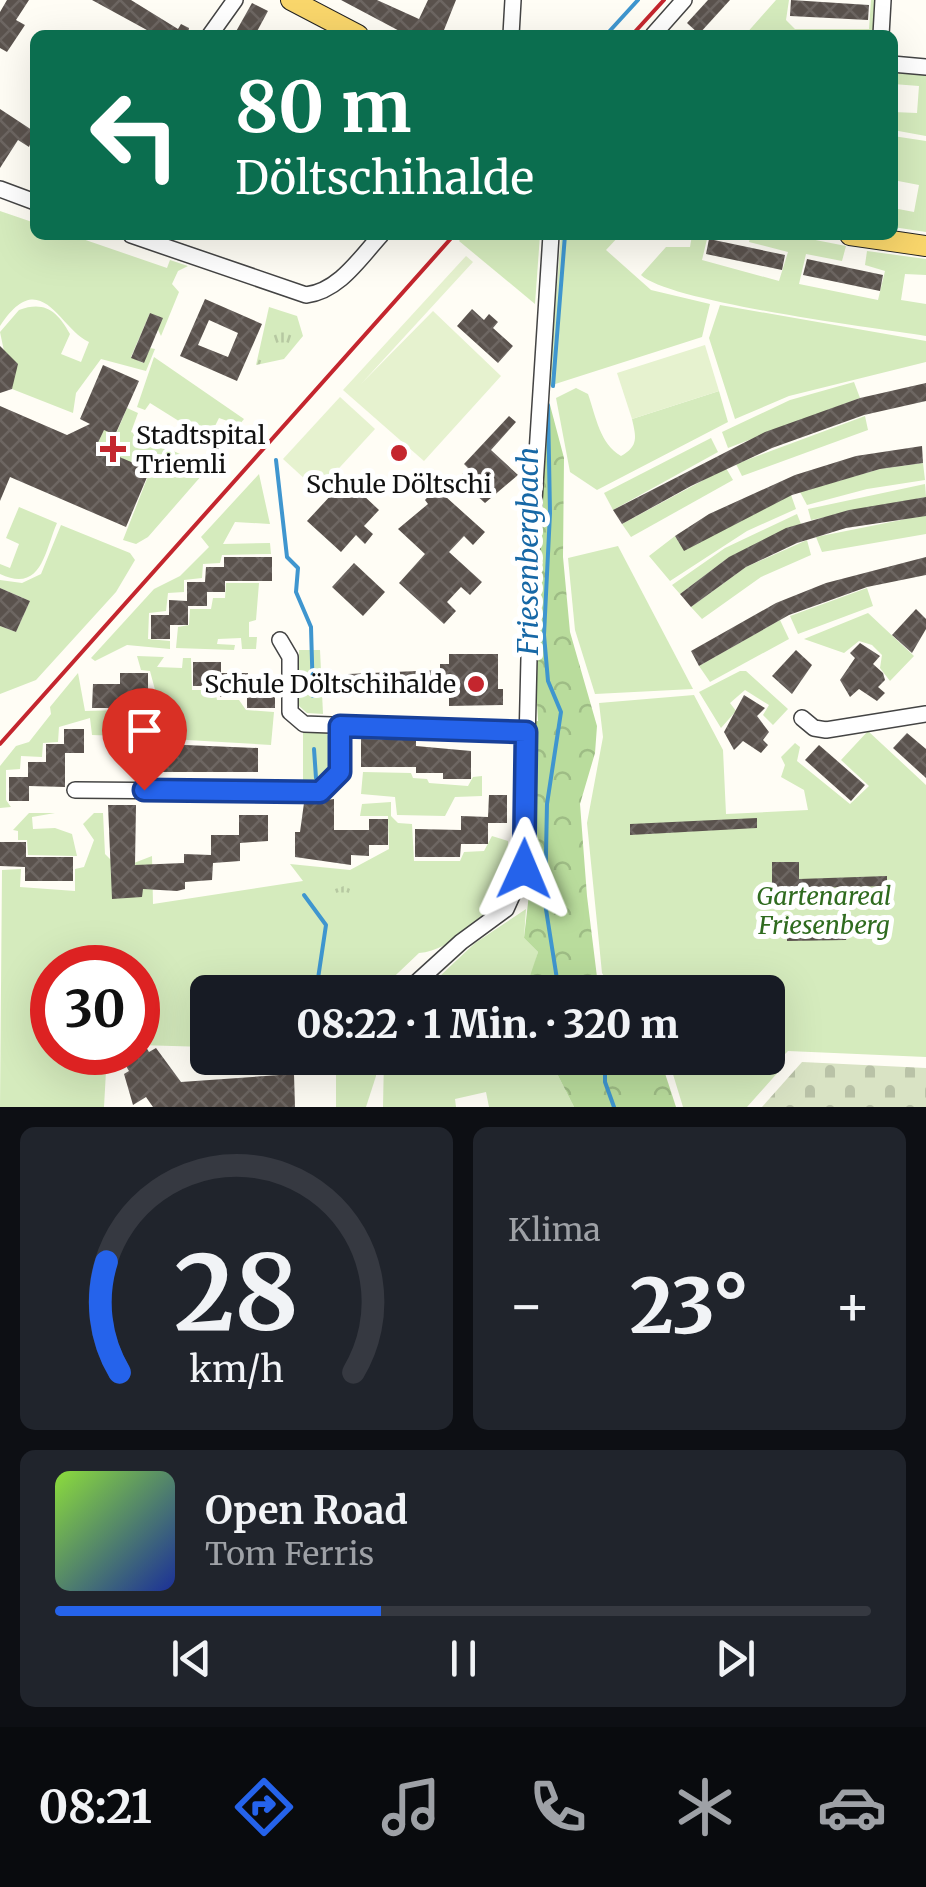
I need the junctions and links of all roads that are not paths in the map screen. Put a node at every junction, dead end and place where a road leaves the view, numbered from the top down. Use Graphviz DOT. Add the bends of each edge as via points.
graph roads {
  1 [pos="234,0"];
  2 [pos="292,0"];
  3 [pos="514,0"];
  4 [pos="684,0"];
  5 [pos="883,0"];
  6 [pos="213,30"];
  7 [pos="349,30"];
  8 [pos="511,30"];
  9 [pos="657,30"];
  10 [pos="880,30"];
  11 [pos="898,65"];
  12 [pos="926,67"];
  13 [pos="0,189"];
  14 [pos="30,200"];
  15 [pos="146,240"];
  16 [pos="376,240"];
  17 [pos="551,240"];
  18 [pos="885,240"];
  19 [pos="926,246"];
  20 [pos="280,640"];
  21 [pos="926,714"];
  22 [pos="802,718"];
  23 [pos="340,726"];
  24 [pos="526,732"];
  25 [pos="75,790"];
  26 [pos="426,975"];
  1 -- 6 [label="street"];
  2 -- 7 [label="main road"];
  3 -- 8 [label="street"];
  4 -- 9 [label="street"];
  5 -- 10 [label="street"];
  11 -- 12 [label="street"];
  13 -- 14 [label="street"];
  15 -- 16 [label="street" via="306,294 341,279"];
  17 -- 24 [label="street"];
  18 -- 19 [label="main road"];
  20 -- 23 [label="street" via="290,657 292,716 304,724"];
  21 -- 22 [label="street" via="826,730"];
  23 -- 24 [label="street"];
  23 -- 25 [label="street" via="340,772 320,792"];
  24 -- 26 [label="street" via="526,861 518,890 506,908"];
}
